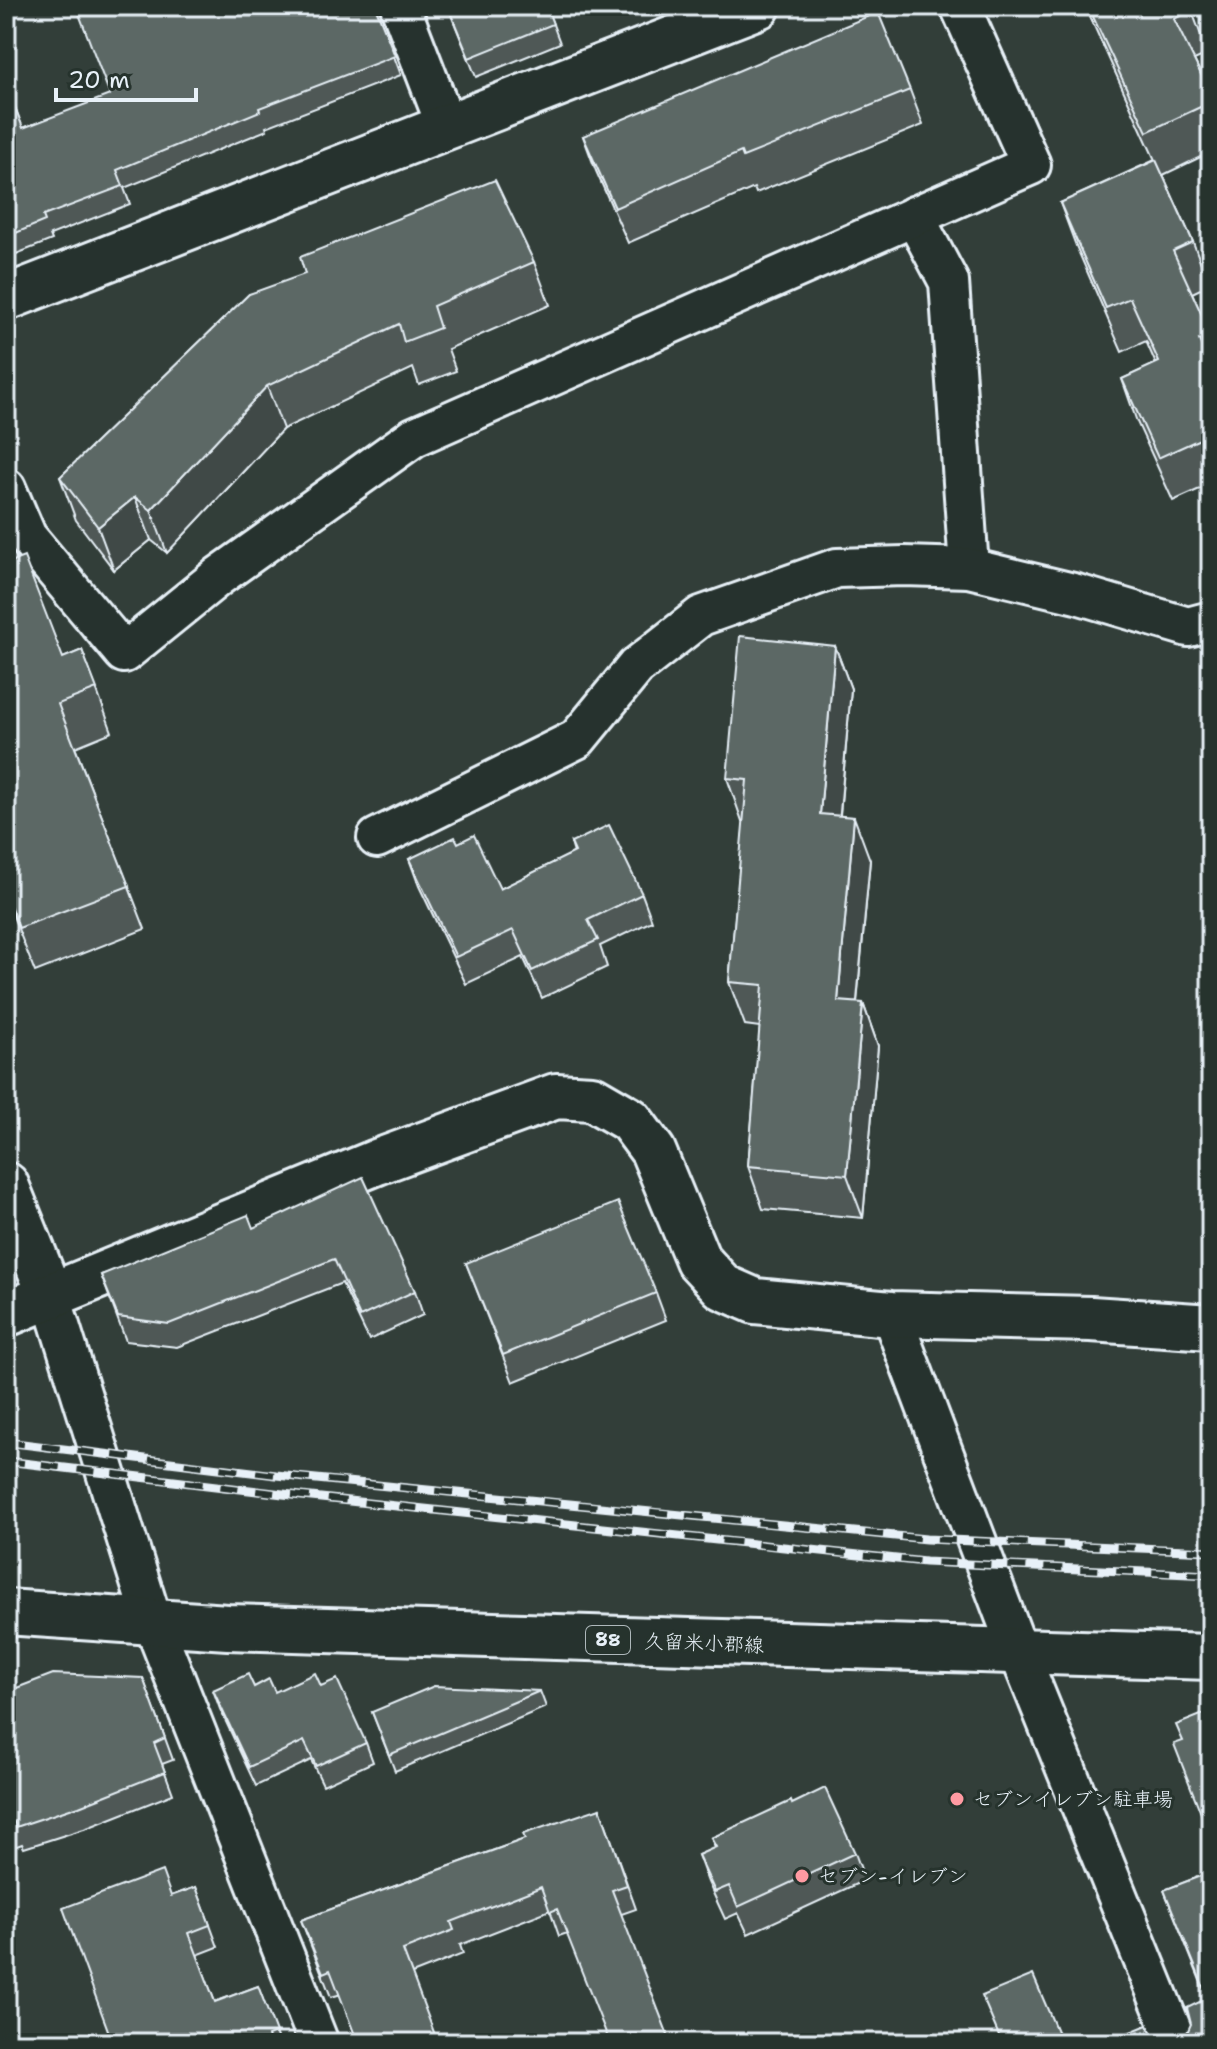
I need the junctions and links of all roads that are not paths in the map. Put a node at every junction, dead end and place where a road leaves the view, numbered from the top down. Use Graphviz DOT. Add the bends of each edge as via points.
graph roads {
  1 [pos="400,6"];
  2 [pos="758,6"];
  3 [pos="960,6"];
  4 [pos="447,128"];
  5 [pos="914,216"];
  6 [pos="6,298"];
  7 [pos="6,488"];
  8 [pos="969,568"];
  9 [pos="1211,621"];
  10 [pos="377,838"];
  11 [pos="6,1185"];
  12 [pos="51,1297"];
  13 [pos="6,1314"];
  14 [pos="891,1314"];
  15 [pos="1211,1327"];
  16 [pos="6,1612"];
  17 [pos="152,1620"];
  18 [pos="1019,1653"];
  19 [pos="1211,1657"];
  20 [pos="319,2043"];
  21 [pos="1177,2043"];
  1 -- 4 [label="street"];
  2 -- 4 [label="street"];
  3 -- 5 [label="street" via="1031,165"];
  4 -- 6 [label="street"];
  5 -- 7 [label="street" via="414,437 219,576 124,653 27,537"];
  5 -- 8 [label="street" via="949,282"];
  8 -- 9 [label="street" via="1188,627"];
  8 -- 10 [label="street" via="837,568 701,616 636,667 577,739"];
  11 -- 12 [label="street"];
  12 -- 13 [label="street"];
  12 -- 14 [label="street" via="377,1162 556,1096 592,1098 630,1120 653,1151 698,1260 723,1287 755,1301"];
  12 -- 17 [label="street"];
  14 -- 15 [label="street"];
  14 -- 18 [label="street"];
  16 -- 17 [label="street, 久留米小郡線 / 88"];
  17 -- 18 [label="street, 久留米小郡線 / 88" via="244,1628"];
  17 -- 20 [label="street"];
  18 -- 19 [label="street, 久留米小郡線 / 88"];
  18 -- 21 [label="street"];
}
